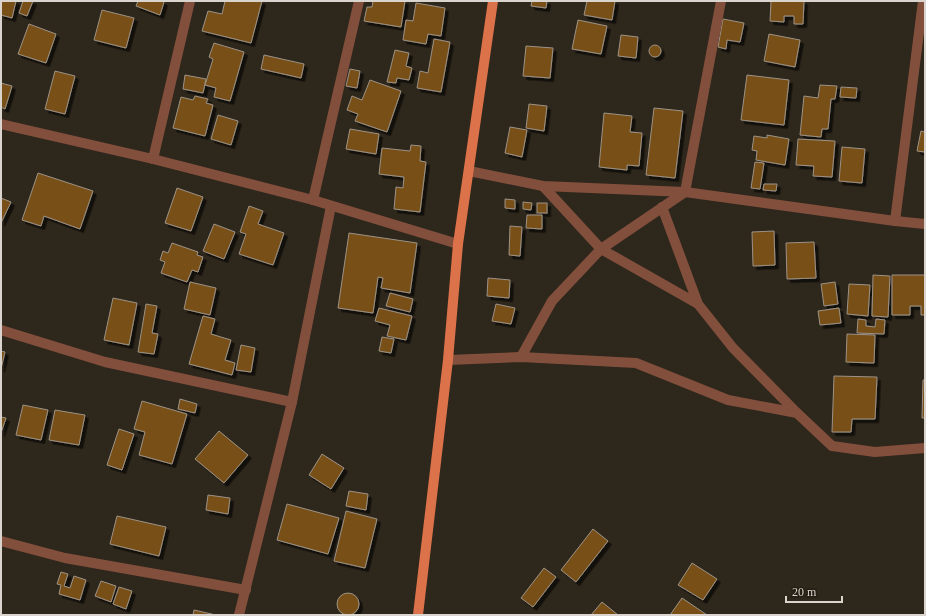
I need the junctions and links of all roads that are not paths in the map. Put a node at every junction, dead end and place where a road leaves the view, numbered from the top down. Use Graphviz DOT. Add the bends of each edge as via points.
graph roads {
  1 [pos="190,1"];
  2 [pos="359,1"];
  3 [pos="493,1"];
  4 [pos="721,1"];
  5 [pos="922,1"];
  6 [pos="1,124"];
  7 [pos="154,160"];
  8 [pos="469,171"];
  9 [pos="543,186"];
  10 [pos="685,192"];
  11 [pos="313,200"];
  12 [pos="331,206"];
  13 [pos="662,207"];
  14 [pos="895,221"];
  15 [pos="925,224"];
  16 [pos="458,244"];
  17 [pos="601,249"];
  18 [pos="698,304"];
  19 [pos="1,330"];
  20 [pos="522,357"];
  21 [pos="448,360"];
  22 [pos="292,402"];
  23 [pos="797,413"];
  24 [pos="925,448"];
  25 [pos="1,541"];
  26 [pos="246,590"];
  27 [pos="239,615"];
  28 [pos="418,615"];
  1 -- 7 [label="street"];
  2 -- 11 [label="street"];
  3 -- 8 [label="main road"];
  4 -- 10 [label="street"];
  5 -- 14 [label="street"];
  6 -- 7 [label="street"];
  7 -- 11 [label="street"];
  8 -- 9 [label="street"];
  8 -- 16 [label="main road"];
  9 -- 10 [label="street"];
  9 -- 17 [label="street"];
  10 -- 13 [label="street"];
  10 -- 14 [label="street"];
  11 -- 12 [label="street"];
  12 -- 16 [label="street"];
  12 -- 22 [label="street"];
  13 -- 17 [label="street"];
  13 -- 18 [label="street"];
  14 -- 15 [label="street"];
  16 -- 21 [label="main road"];
  17 -- 18 [label="street"];
  17 -- 20 [label="street" via="552,301"];
  18 -- 23 [label="street" via="733,348"];
  19 -- 22 [label="street" via="105,362"];
  20 -- 21 [label="street"];
  20 -- 23 [label="street" via="636,363 728,400"];
  21 -- 28 [label="main road"];
  22 -- 26 [label="street"];
  23 -- 24 [label="street" via="832,446 875,452"];
  25 -- 26 [label="street" via="65,558"];
  26 -- 27 [label="street"];
}
